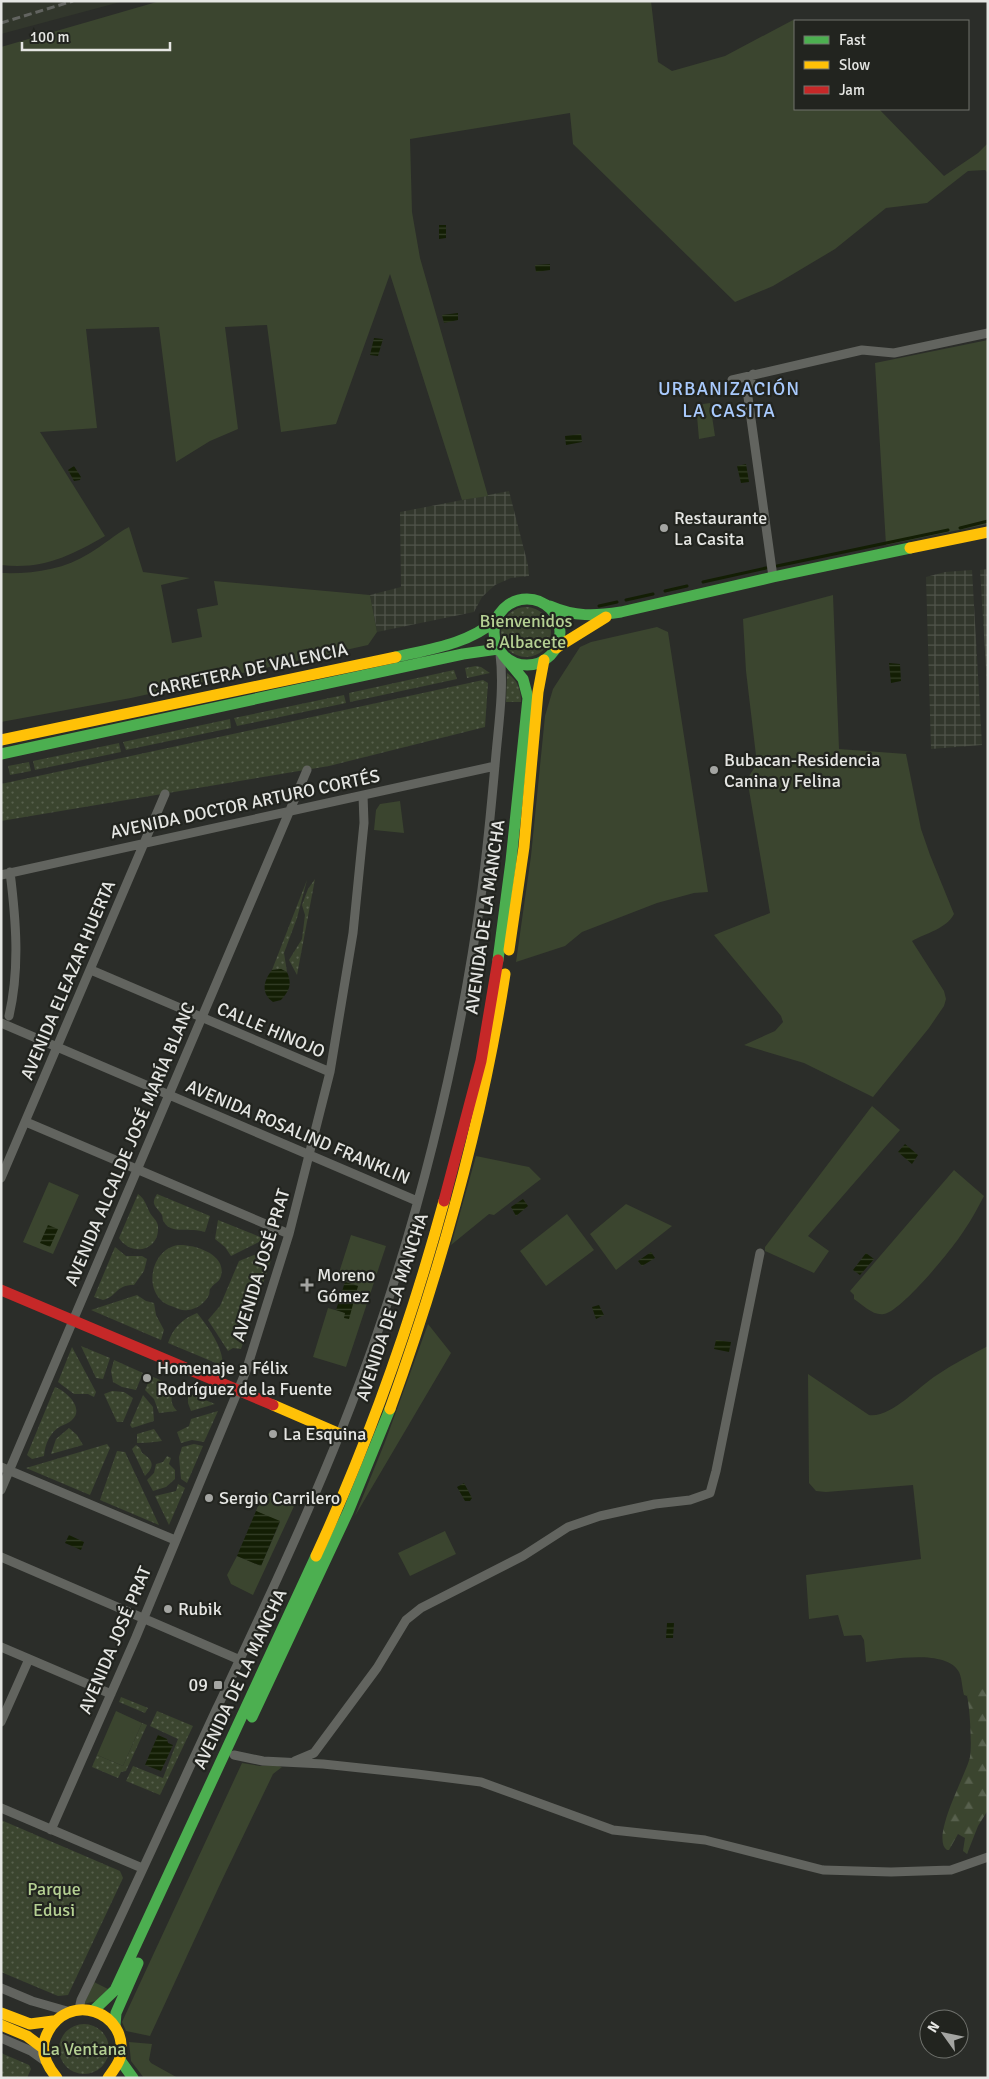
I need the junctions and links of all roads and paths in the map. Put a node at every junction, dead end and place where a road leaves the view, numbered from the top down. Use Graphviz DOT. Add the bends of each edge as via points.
graph roads {
  1 [pos="988,334"];
  2 [pos="752,374"];
  3 [pos="732,380"];
  4 [pos="988,532"];
  5 [pos="773,577"];
  6 [pos="540,601"];
  7 [pos="621,612"];
  8 [pos="496,620"];
  9 [pos="556,648"];
  10 [pos="500,652"];
  11 [pos="544,660"];
  12 [pos="1,740"];
  13 [pos="1,754"];
  14 [pos="495,766"];
  15 [pos="307,770"];
  16 [pos="165,794"];
  17 [pos="363,795"];
  18 [pos="290,811"];
  19 [pos="143,842"];
  20 [pos="6,874"];
  21 [pos="91,970"];
  22 [pos="9,1016"];
  23 [pos="201,1018"];
  24 [pos="1,1023"];
  25 [pos="57,1047"];
  26 [pos="330,1072"];
  27 [pos="169,1095"];
  28 [pos="26,1122"];
  29 [pos="309,1155"];
  30 [pos="136,1170"];
  31 [pos="1,1178"];
  32 [pos="417,1201"];
  33 [pos="289,1234"];
  34 [pos="760,1253"];
  35 [pos="1,1290"];
  36 [pos="73,1321"];
  37 [pos="238,1391"];
  38 [pos="340,1434"];
  39 [pos="5,1469"];
  40 [pos="1,1490"];
  41 [pos="175,1540"];
  42 [pos="1,1557"];
  43 [pos="142,1618"];
  44 [pos="1,1647"];
  45 [pos="29,1659"];
  46 [pos="240,1660"];
  47 [pos="111,1694"];
  48 [pos="1,1722"];
  49 [pos="234,1755"];
  50 [pos="294,1761"];
  51 [pos="1,1808"];
  52 [pos="51,1830"];
  53 [pos="988,1857"];
  54 [pos="142,1868"];
  55 [pos="1,1988"];
  56 [pos="79,2008"];
  57 [pos="94,2010"];
  58 [pos="68,2011"];
  59 [pos="1,2013"];
  60 [pos="54,2021"];
  61 [pos="1,2024"];
  62 [pos="115,2025"];
  63 [pos="1,2038"];
  64 [pos="43,2048"];
  65 [pos="120,2060"];
  66 [pos="49,2072"];
  67 [pos="108,2078"];
  68 [pos="133,2078"];
  1 -- 2 [label="street" via="894,353 862,350"];
  2 -- 3 [label="street"];
  2 -- 5 [label="street" via="747,390"];
  4 -- 5 [label="main road"];
  5 -- 7 [label="main road"];
  6 -- 7 [label="main road" via="577,616"];
  6 -- 8 [label="main road" via="514,601 500,612"];
  6 -- 9 [label="main road" via="556,616 560,627"];
  7 -- 9 [label="main road" via="606,617"];
  8 -- 10 [label="main road" via="494,635"];
  8 -- 12 [label="main road, CARRETERA DE VALENCIA" via="477,634 432,648"];
  9 -- 11 [label="main road"];
  10 -- 11 [label="main road" via="512,662 522,665"];
  10 -- 13 [label="main road, CARRETERA DE VALENCIA" via="463,654"];
  10 -- 14 [label="street, AVENIDA DE LA MANCHA" via="502,672"];
  10 -- 57 [label="main road, AVENIDA DE LA MANCHA" via="523,679 528,698 514,838 487,1026 458,1151 410,1320 333,1519 115,1990"];
  11 -- 49 [label="main road, AVENIDA DE LA MANCHA" via="537,699 524,847 500,1007 452,1219 380,1435 348,1512"];
  14 -- 17 [label="street, AVENIDA DOCTOR ARTURO CORTÉS"];
  14 -- 32 [label="street, AVENIDA DE LA MANCHA" via="476,930 439,1123"];
  15 -- 18 [label="street, AVENIDA ALCALDE JOSÉ MARÍA BLANC"];
  16 -- 19 [label="street, AVENIDA ELEAZAR HUERTA"];
  17 -- 18 [label="street, AVENIDA DOCTOR ARTURO CORTÉS"];
  17 -- 26 [label="street, AVENIDA JOSÉ PRAT" via="364,823 353,933"];
  18 -- 19 [label="street, AVENIDA DOCTOR ARTURO CORTÉS"];
  18 -- 23 [label="street, AVENIDA ALCALDE JOSÉ MARÍA BLANC"];
  19 -- 20 [label="street, AVENIDA DOCTOR ARTURO CORTÉS"];
  19 -- 21 [label="street, AVENIDA ELEAZAR HUERTA"];
  20 -- 22 [label="street" via="16,923 14,996"];
  21 -- 23 [label="street, CALLE HINOJO"];
  21 -- 25 [label="street, AVENIDA ELEAZAR HUERTA"];
  23 -- 26 [label="street, CALLE HINOJO"];
  23 -- 27 [label="street, AVENIDA ALCALDE JOSÉ MARÍA BLANC"];
  24 -- 25 [label="street, AVENIDA ROSALIND FRANKLIN"];
  25 -- 27 [label="street, AVENIDA ROSALIND FRANKLIN"];
  25 -- 28 [label="street, AVENIDA ELEAZAR HUERTA"];
  26 -- 29 [label="street, AVENIDA JOSÉ PRAT"];
  27 -- 29 [label="street, AVENIDA ROSALIND FRANKLIN"];
  27 -- 30 [label="street, AVENIDA ALCALDE JOSÉ MARÍA BLANC"];
  28 -- 30 [label="street"];
  28 -- 31 [label="street, AVENIDA ELEAZAR HUERTA"];
  29 -- 32 [label="street, AVENIDA ROSALIND FRANKLIN"];
  29 -- 33 [label="street, AVENIDA JOSÉ PRAT"];
  30 -- 33 [label="street"];
  30 -- 36 [label="street, AVENIDA ALCALDE JOSÉ MARÍA BLANC"];
  32 -- 38 [label="street, AVENIDA DE LA MANCHA" via="376,1338"];
  33 -- 37 [label="street, AVENIDA JOSÉ PRAT"];
  34 -- 50 [label="street" via="710,1493 702,1498 600,1516 568,1527 529,1553 421,1608 406,1620 377,1668 314,1753"];
  35 -- 36 [label="main road"];
  36 -- 37 [label="main road"];
  36 -- 39 [label="street, AVENIDA ALCALDE JOSÉ MARÍA BLANC"];
  37 -- 38 [label="main road"];
  37 -- 41 [label="street, AVENIDA JOSÉ PRAT"];
  38 -- 46 [label="street, AVENIDA DE LA MANCHA"];
  39 -- 40 [label="street, AVENIDA ALCALDE JOSÉ MARÍA BLANC"];
  39 -- 41 [label="street"];
  41 -- 43 [label="street, AVENIDA JOSÉ PRAT"];
  42 -- 43 [label="street"];
  43 -- 46 [label="street"];
  43 -- 47 [label="street, AVENIDA JOSÉ PRAT"];
  44 -- 45 [label="street"];
  45 -- 47 [label="street"];
  45 -- 48 [label="street"];
  46 -- 54 [label="street, AVENIDA DE LA MANCHA"];
  47 -- 52 [label="street, AVENIDA JOSÉ PRAT"];
  49 -- 50 [label="street"];
  49 -- 62 [label="main road, AVENIDA DE LA MANCHA" via="127,1988 116,2013"];
  50 -- 53 [label="street" via="480,1782 613,1830 705,1840 823,1870 951,1870"];
  51 -- 52 [label="street"];
  52 -- 54 [label="street"];
  54 -- 56 [label="street, AVENIDA DE LA MANCHA"];
  55 -- 58 [label="street" via="32,2002"];
  56 -- 57 [label="main road"];
  56 -- 58 [label="main road"];
  57 -- 62 [label="main road"];
  58 -- 60 [label="main road"];
  59 -- 60 [label="main road" via="30,2024"];
  60 -- 64 [label="main road" via="46,2034"];
  61 -- 64 [label="main road"];
  62 -- 65 [label="main road" via="122,2048"];
  63 -- 66 [label="street" via="31,2051"];
  64 -- 66 [label="main road"];
  65 -- 67 [label="main road"];
  65 -- 68 [label="main road"];
}
